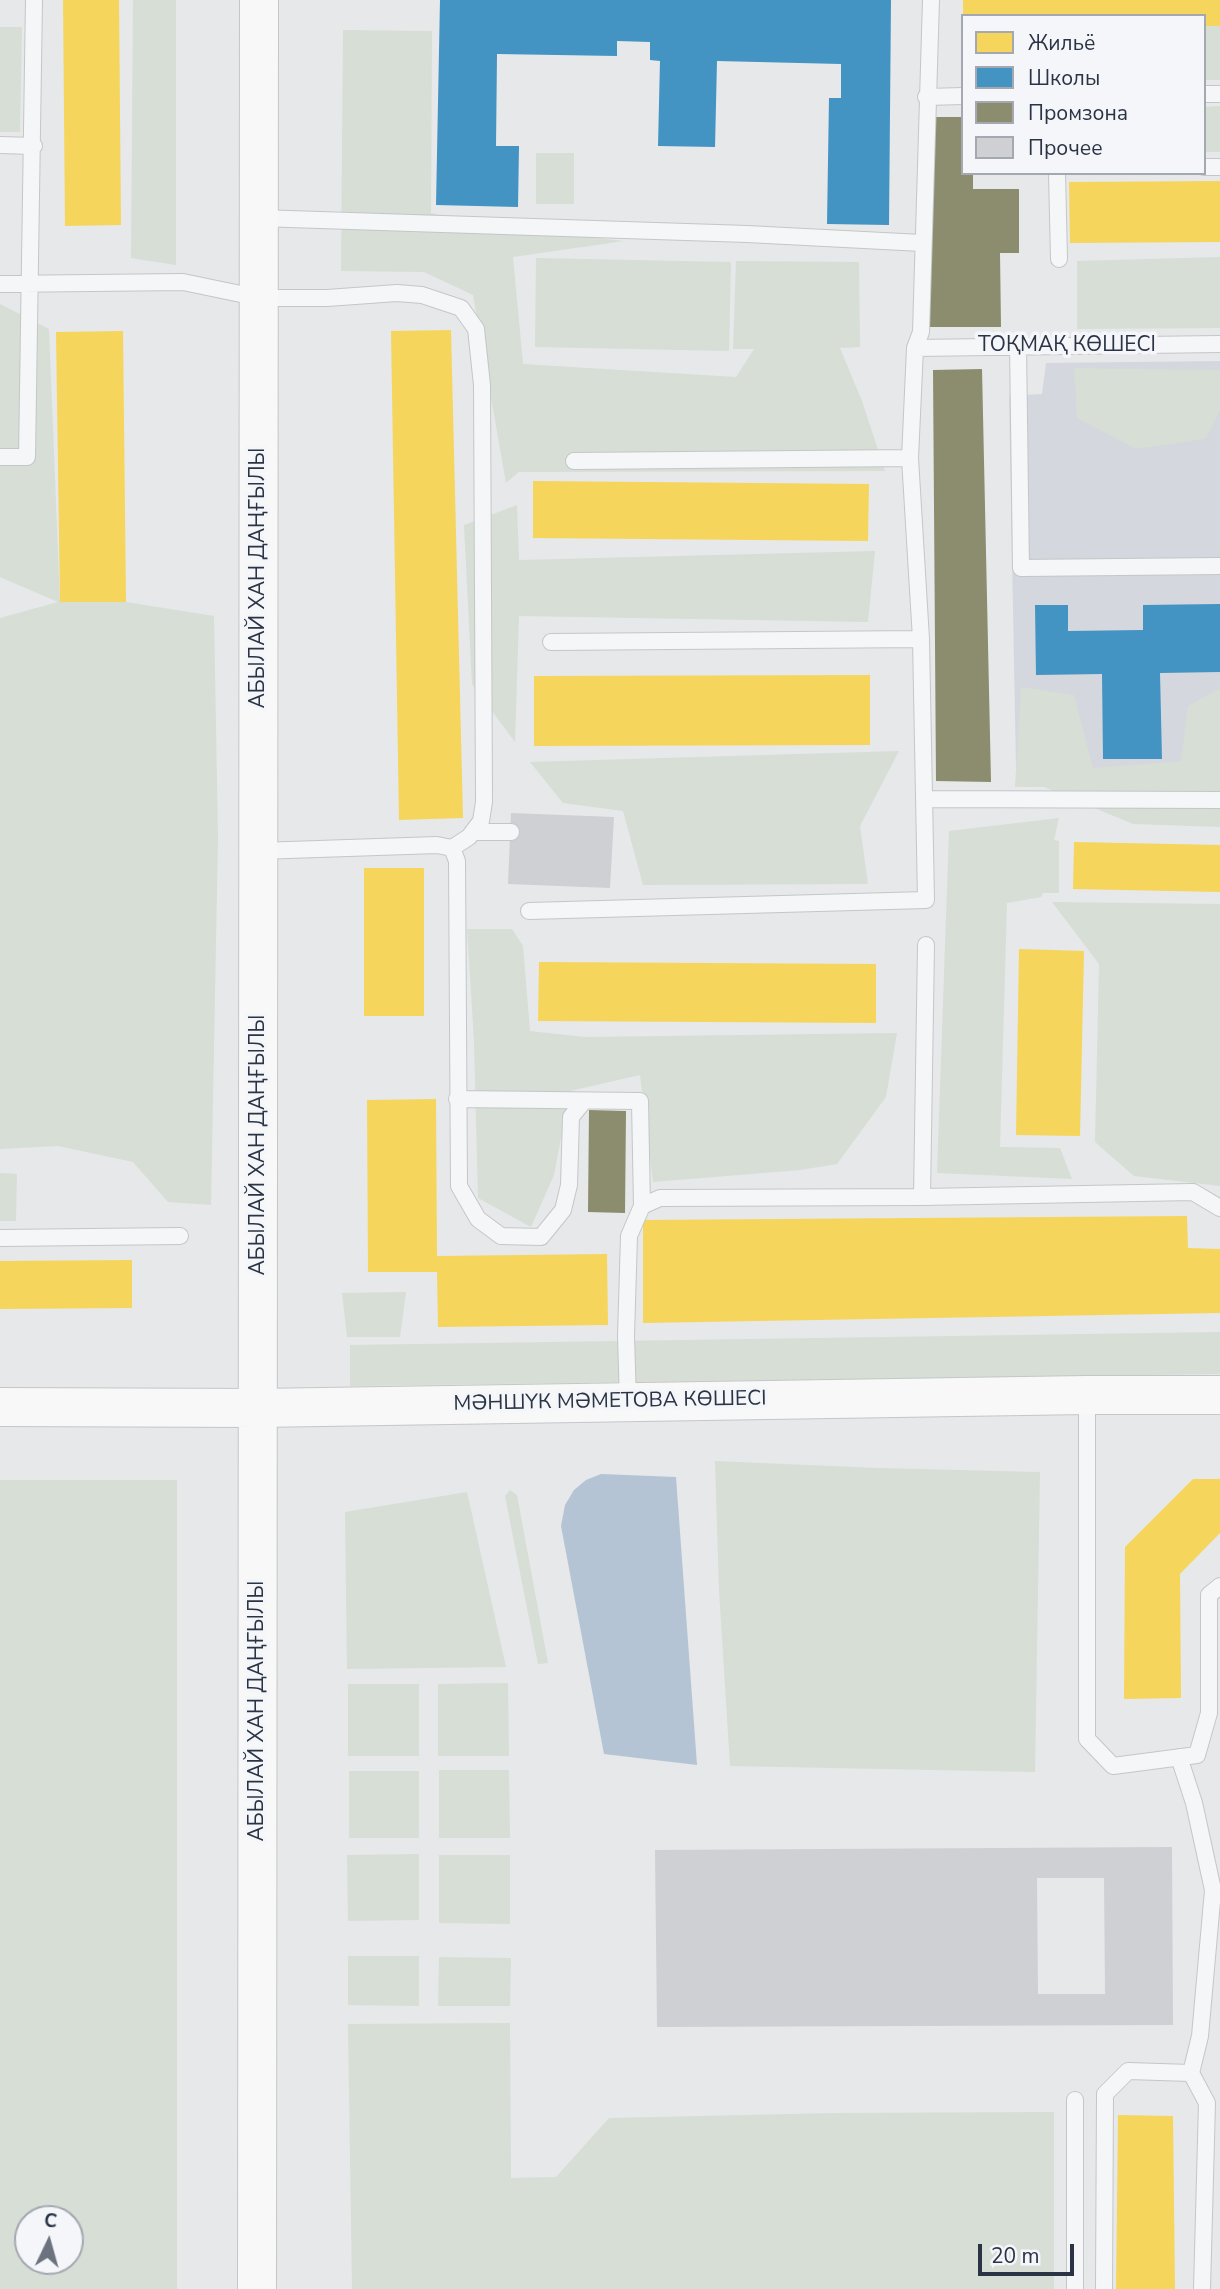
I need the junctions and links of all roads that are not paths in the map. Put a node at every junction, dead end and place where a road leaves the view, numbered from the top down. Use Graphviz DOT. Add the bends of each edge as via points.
graph roads {
  1 [pos="34,0"];
  2 [pos="259,0"];
  3 [pos="931,0"];
  4 [pos="926,96"];
  5 [pos="961,96"];
  6 [pos="0,145"];
  7 [pos="34,146"];
  8 [pos="1057,175"];
  9 [pos="259,218"];
  10 [pos="922,243"];
  11 [pos="1059,259"];
  12 [pos="0,285"];
  13 [pos="31,285"];
  14 [pos="260,298"];
  15 [pos="1220,344"];
  16 [pos="1018,345"];
  17 [pos="915,348"];
  18 [pos="0,457"];
  19 [pos="910,458"];
  20 [pos="574,461"];
  21 [pos="1220,566"];
  22 [pos="920,639"];
  23 [pos="551,642"];
  24 [pos="925,799"];
  25 [pos="1220,800"];
  26 [pos="473,832"];
  27 [pos="510,832"];
  28 [pos="452,848"];
  29 [pos="258,851"];
  30 [pos="529,911"];
  31 [pos="926,945"];
  32 [pos="457,1099"];
  33 [pos="584,1101"];
  34 [pos="922,1197"];
  35 [pos="642,1206"];
  36 [pos="1220,1208"];
  37 [pos="180,1236"];
  38 [pos="0,1238"];
  39 [pos="1087,1395"];
  40 [pos="1220,1395"];
  41 [pos="628,1402"];
  42 [pos="0,1407"];
  43 [pos="258,1408"];
  44 [pos="1220,1586"];
  45 [pos="1180,1757"];
  46 [pos="1216,1893"];
  47 [pos="1191,2073"];
  48 [pos="1074,2100"];
  49 [pos="1212,2183"];
  50 [pos="257,2289"];
  51 [pos="1075,2289"];
  52 [pos="1104,2289"];
  53 [pos="1202,2289"];
  1 -- 7 [label="lane"];
  2 -- 9 [label="street, АБЫЛАЙ ХАН ДАҢҒЫЛЫ"];
  3 -- 4 [label="lane"];
  4 -- 5 [label="lane"];
  4 -- 10 [label="lane"];
  6 -- 7 [label="lane"];
  7 -- 13 [label="lane"];
  8 -- 11 [label="lane"];
  9 -- 10 [label="lane"];
  9 -- 14 [label="street, АБЫЛАЙ ХАН ДАҢҒЫЛЫ"];
  10 -- 17 [label="lane" via="921,332"];
  12 -- 13 [label="lane"];
  13 -- 14 [label="lane" via="183,282"];
  13 -- 18 [label="lane" via="27,457"];
  14 -- 26 [label="lane" via="422,295 461,308 476,329 482,384 484,776 481,821"];
  14 -- 29 [label="street, АБЫЛАЙ ХАН ДАҢҒЫЛЫ"];
  15 -- 16 [label="lane, ТОҚМАҚ КӨШЕСІ"];
  16 -- 17 [label="lane, ТОҚМАҚ КӨШЕСІ"];
  16 -- 21 [label="lane" via="1021,568"];
  17 -- 19 [label="lane"];
  19 -- 20 [label="lane"];
  19 -- 22 [label="lane"];
  22 -- 23 [label="lane"];
  22 -- 24 [label="lane"];
  24 -- 25 [label="lane"];
  24 -- 30 [label="lane" via="926,900"];
  26 -- 27 [label="lane"];
  26 -- 28 [label="lane"];
  28 -- 29 [label="lane"];
  28 -- 32 [label="lane" via="457,861"];
  29 -- 43 [label="street, АБЫЛАЙ ХАН ДАҢҒЫЛЫ"];
  31 -- 34 [label="lane"];
  32 -- 33 [label="lane"];
  32 -- 33 [label="lane" via="459,1186 478,1219 501,1236 541,1237 563,1210 569,1185 571,1117"];
  33 -- 35 [label="lane" via="640,1101"];
  34 -- 35 [label="lane" via="660,1198"];
  34 -- 36 [label="lane" via="1193,1192"];
  35 -- 41 [label="lane" via="629,1236"];
  37 -- 38 [label="lane"];
  39 -- 40 [label="street, МӘНШҮК МӘМЕТОВА КӨШЕСІ"];
  39 -- 41 [label="street, МӘНШҮК МӘМЕТОВА КӨШЕСІ"];
  39 -- 45 [label="lane" via="1087,1739 1113,1766"];
  41 -- 43 [label="street, МӘНШҮК МӘМЕТОВА КӨШЕСІ"];
  42 -- 43 [label="street, МӘНШҮК МӘМЕТОВА КӨШЕСІ"];
  43 -- 50 [label="street, АБЫЛАЙ ХАН ДАҢҒЫЛЫ"];
  44 -- 45 [label="lane" via="1209,1595 1209,1713 1197,1755"];
  45 -- 46 [label="lane"];
  46 -- 47 [label="lane" via="1200,2036"];
  47 -- 49 [label="lane" via="1207,2102"];
  47 -- 52 [label="lane" via="1128,2071 1105,2094"];
  48 -- 51 [label="lane"];
  49 -- 53 [label="lane"];
}
